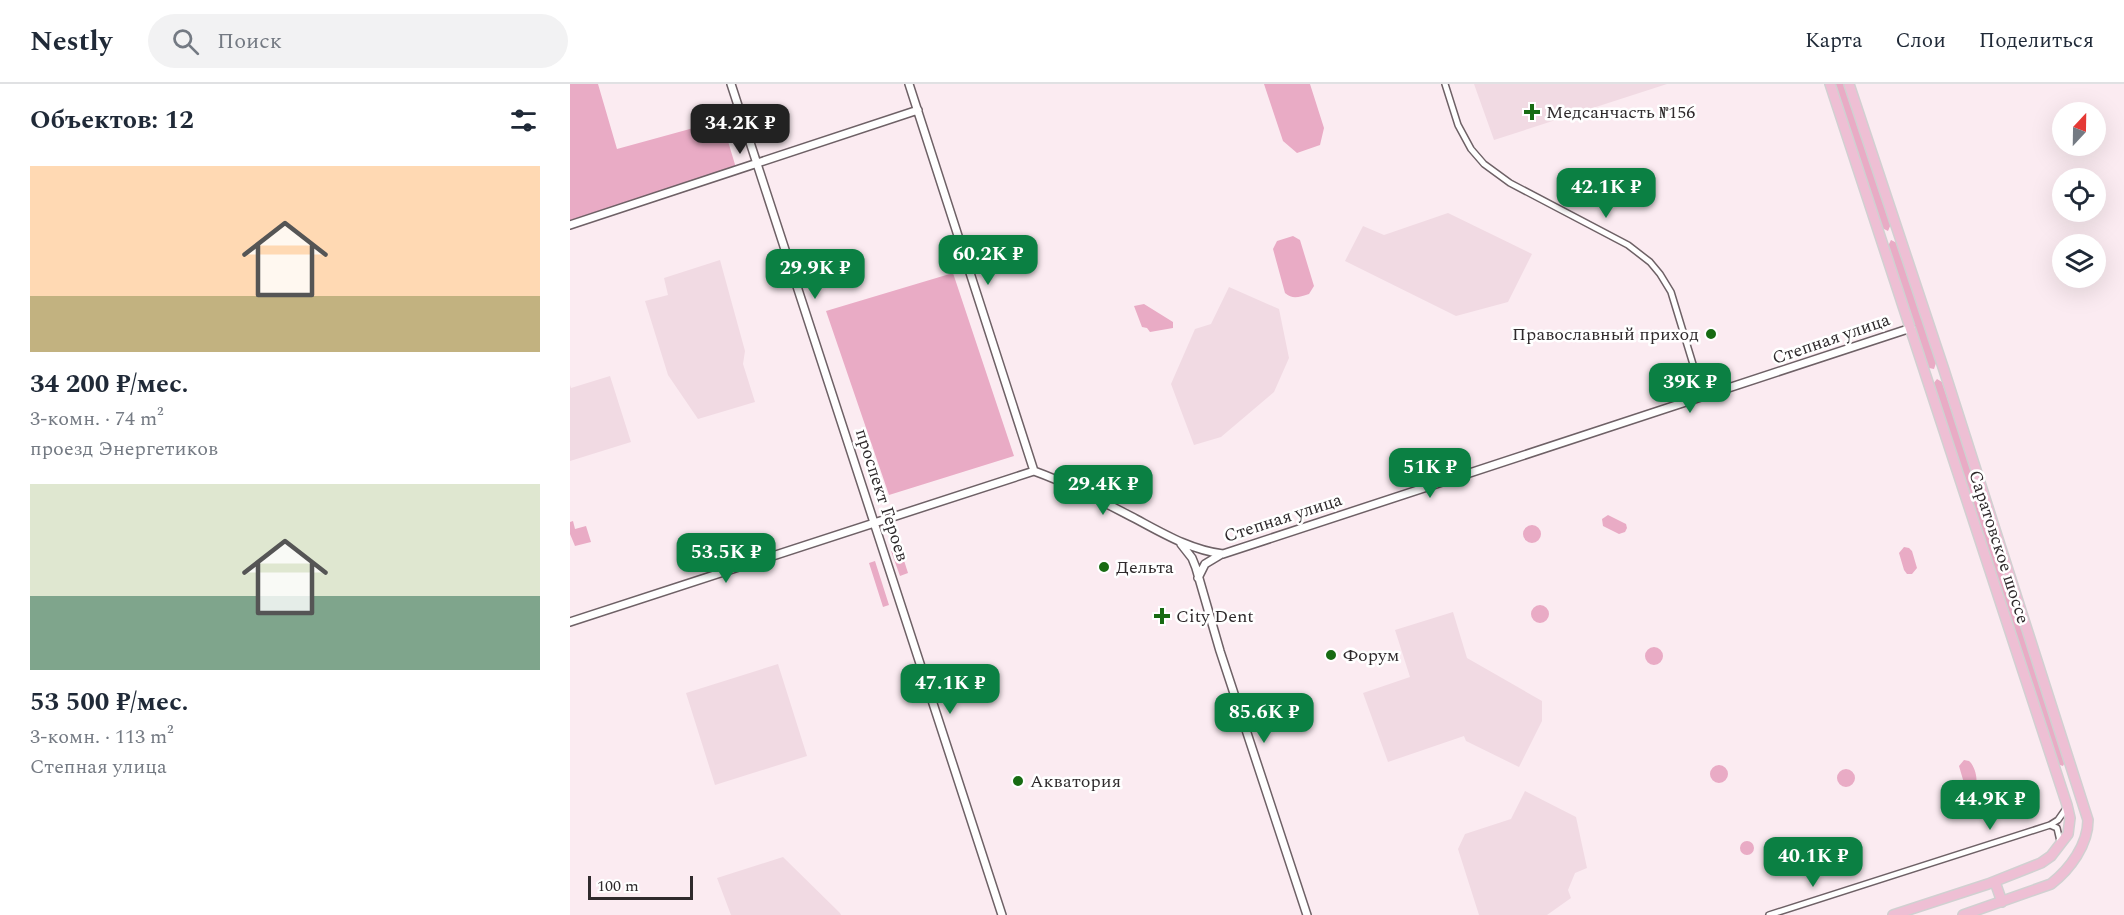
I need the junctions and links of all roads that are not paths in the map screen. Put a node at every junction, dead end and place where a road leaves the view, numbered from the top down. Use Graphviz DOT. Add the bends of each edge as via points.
graph roads {
  1 [pos="731,84"];
  2 [pos="909,84"];
  3 [pos="1445,84"];
  4 [pos="1830,84"];
  5 [pos="1849,84"];
  6 [pos="918,110"];
  7 [pos="757,163"];
  8 [pos="570,225"];
  9 [pos="1897,232"];
  10 [pos="1882,237"];
  11 [pos="1911,328"];
  12 [pos="1944,370"];
  13 [pos="1927,376"];
  14 [pos="1703,397"];
  15 [pos="1034,471"];
  16 [pos="875,523"];
  17 [pos="1179,542"];
  18 [pos="1222,554"];
  19 [pos="1198,579"];
  20 [pos="570,622"];
  21 [pos="2072,768"];
  22 [pos="2057,774"];
  23 [pos="2067,805"];
  24 [pos="2050,825"];
  25 [pos="2060,847"];
  26 [pos="1995,882"];
  27 [pos="2002,902"];
  28 [pos="1002,915"];
  29 [pos="1307,915"];
  30 [pos="1769,915"];
  31 [pos="1893,915"];
  32 [pos="1963,915"];
  1 -- 7 [label="street, проспект Героев"];
  2 -- 6 [label="street"];
  3 -- 14 [label="street" via="1458,125 1484,164 1510,183 1628,245 1660,274 1671,292"];
  4 -- 10 [label="main road, Саратовское шоссе"];
  5 -- 9 [label="main road, Саратовское шоссе"];
  6 -- 7 [label="street"];
  6 -- 15 [label="street"];
  7 -- 8 [label="street"];
  7 -- 16 [label="street, проспект Героев"];
  9 -- 10 [label="main road"];
  9 -- 12 [label="main road, Саратовское шоссе"];
  10 -- 11 [label="main road, Саратовское шоссе"];
  11 -- 13 [label="main road, Саратовское шоссе"];
  11 -- 14 [label="street, Степная улица"];
  12 -- 13 [label="main road"];
  12 -- 21 [label="main road, Саратовское шоссе"];
  13 -- 22 [label="main road, Саратовское шоссе"];
  14 -- 18 [label="street, Степная улица"];
  15 -- 16 [label="street"];
  15 -- 17 [label="street, Степная улица"];
  16 -- 20 [label="street"];
  16 -- 28 [label="street, проспект Героев"];
  17 -- 18 [label="street, Степная улица"];
  17 -- 19 [label="street" via="1192,558"];
  18 -- 19 [label="street" via="1205,564"];
  19 -- 29 [label="street"];
  21 -- 22 [label="main road"];
  21 -- 27 [label="main road, Саратовское шоссе" via="2088,820 2080,849 2071,865 2051,885"];
  22 -- 23 [label="main road, Саратовское шоссе"];
  23 -- 24 [label="street" via="2063,815"];
  23 -- 25 [label="main road, Саратовское шоссе" via="2070,827"];
  24 -- 25 [label="street" via="2060,832"];
  24 -- 30 [label="street"];
  25 -- 26 [label="main road" via="2041,863"];
  26 -- 27 [label="main road"];
  26 -- 31 [label="main road"];
  27 -- 32 [label="main road, Саратовское шоссе"];
}
